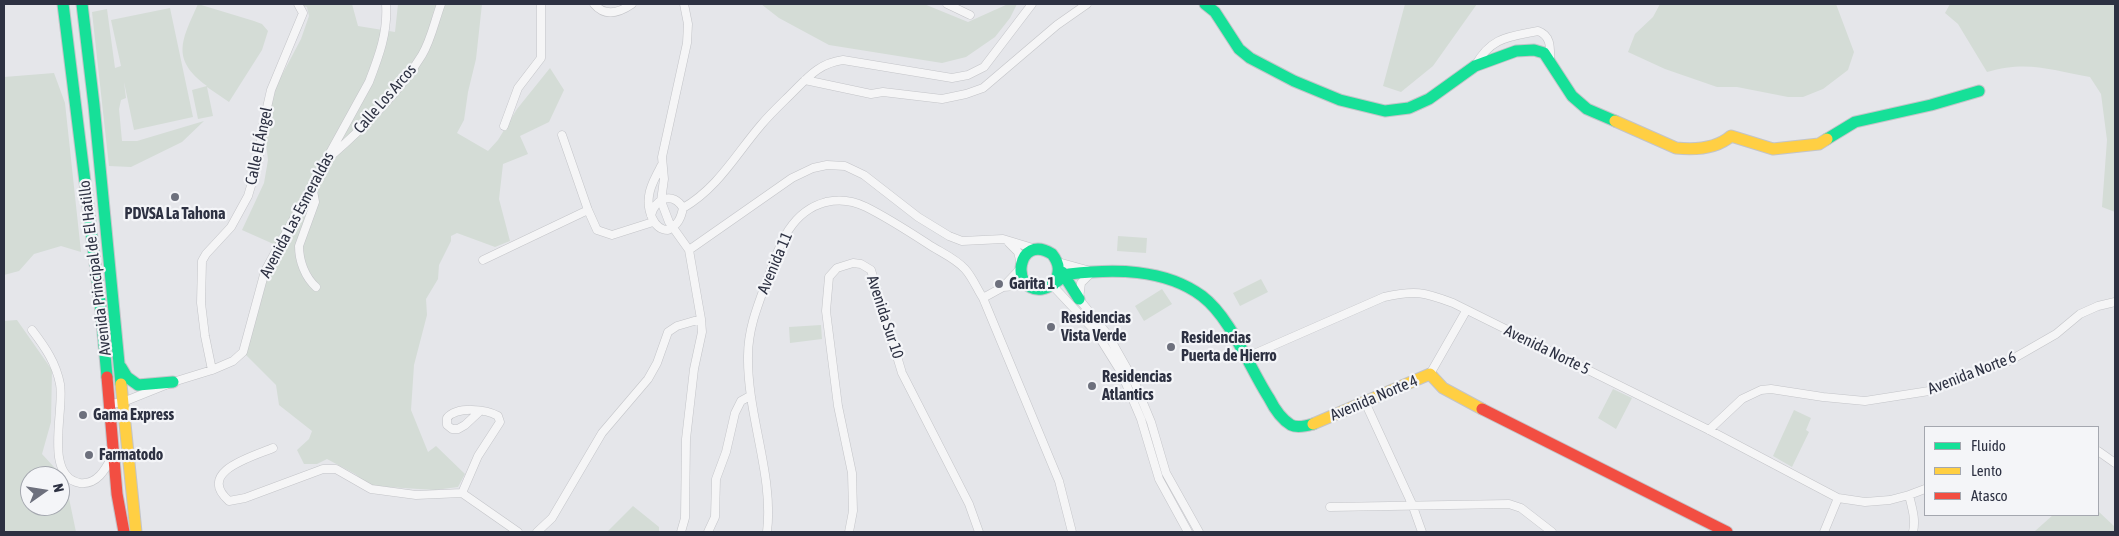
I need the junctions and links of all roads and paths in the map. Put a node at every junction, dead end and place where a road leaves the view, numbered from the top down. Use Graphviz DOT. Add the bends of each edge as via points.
graph roads {
  1 [pos="64,4"];
  2 [pos="82,4"];
  3 [pos="298,4"];
  4 [pos="386,4"];
  5 [pos="441,4"];
  6 [pos="541,4"];
  7 [pos="594,4"];
  8 [pos="632,4"];
  9 [pos="684,4"];
  10 [pos="947,4"];
  11 [pos="1032,4"];
  12 [pos="1088,4"];
  13 [pos="1205,4"];
  14 [pos="970,15"];
  15 [pos="1550,61"];
  16 [pos="1475,66"];
  17 [pos="805,80"];
  18 [pos="1979,91"];
  19 [pos="504,126"];
  20 [pos="562,135"];
  21 [pos="328,158"];
  22 [pos="662,164"];
  23 [pos="312,185"];
  24 [pos="661,201"];
  25 [pos="683,208"];
  26 [pos="588,210"];
  27 [pos="652,218"];
  28 [pos="673,228"];
  29 [pos="1004,239"];
  30 [pos="689,250"];
  31 [pos="1038,250"];
  32 [pos="483,260"];
  33 [pos="1021,267"];
  34 [pos="1061,269"];
  35 [pos="1090,273"];
  36 [pos="1053,284"];
  37 [pos="1029,285"];
  38 [pos="316,287"];
  39 [pos="1003,287"];
  40 [pos="983,298"];
  41 [pos="1079,299"];
  42 [pos="2115,302"];
  43 [pos="1466,311"];
  44 [pos="702,319"];
  45 [pos="32,330"];
  46 [pos="1247,357"];
  47 [pos="120,366"];
  48 [pos="212,370"];
  49 [pos="1430,374"];
  50 [pos="173,382"];
  51 [pos="750,396"];
  52 [pos="123,402"];
  53 [pos="1365,402"];
  54 [pos="110,404"];
  55 [pos="479,412"];
  56 [pos="1709,430"];
  57 [pos="273,448"];
  58 [pos="2099,452"];
  59 [pos="113,455"];
  60 [pos="2115,463"];
  61 [pos="1924,489"];
  62 [pos="462,493"];
  63 [pos="1909,495"];
  64 [pos="1838,498"];
  65 [pos="1412,504"];
  66 [pos="1330,507"];
  67 [pos="124,532"];
  68 [pos="136,532"];
  69 [pos="518,532"];
  70 [pos="537,532"];
  71 [pos="681,532"];
  72 [pos="708,532"];
  73 [pos="767,532"];
  74 [pos="849,532"];
  75 [pos="979,532"];
  76 [pos="1072,532"];
  77 [pos="1188,532"];
  78 [pos="1199,532"];
  79 [pos="1422,532"];
  80 [pos="1552,532"];
  81 [pos="1727,532"];
  82 [pos="1824,532"];
  83 [pos="1913,532"];
  1 -- 54 [label="street, Avenida Principal de El Hatillo"];
  2 -- 47 [label="street, Avenida Principal de El Hatillo"];
  3 -- 48 [label="street, Calle El Ángel" via="303,13 271,90 262,125 258,162 248,196 231,227 202,261 201,303"];
  4 -- 21 [label="street, Avenida Las Esmeraldas" via="382,49 369,82"];
  5 -- 21 [label="street, Calle Los Arcos" via="423,53 404,80 366,124"];
  6 -- 19 [label="street" via="542,58 518,88"];
  7 -- 8 [label="street" via="611,13"];
  9 -- 22 [label="street" via="688,31 686,52"];
  10 -- 14 [label="street"];
  11 -- 17 [label="street" via="984,68 968,75 952,78 843,60 826,63"];
  12 -- 17 [label="street" via="1057,25 983,88 966,94 942,99 883,92 871,94"];
  13 -- 16 [label="street" via="1215,12 1239,49 1264,67 1340,100 1385,110 1409,108 1429,99"];
  15 -- 16 [label="street" via="1544,53 1534,50 1516,51"];
  15 -- 16 [label="street" via="1547,36 1538,31 1507,37 1495,43 1484,51"];
  15 -- 18 [label="street" via="1572,96 1587,109 1665,144 1687,149 1712,146 1731,136 1773,149 1819,144 1855,122"];
  17 -- 25 [label="street" via="761,124 711,189"];
  20 -- 26 [label="street"];
  21 -- 23 [label="street, Avenida Las Esmeraldas"];
  22 -- 24 [label="street"];
  22 -- 27 [label="street" via="648,198"];
  23 -- 38 [label="street" via="315,202 299,252 306,275"];
  23 -- 48 [label="street, Avenida Las Esmeraldas" via="265,271 243,352"];
  24 -- 25 [label="street" via="674,198"];
  24 -- 27 [label="street" via="653,209"];
  24 -- 28 [label="street"];
  25 -- 28 [label="street"];
  26 -- 27 [label="street" via="597,230 612,235"];
  26 -- 32 [label="street"];
  27 -- 28 [label="street" via="655,225 665,230"];
  28 -- 30 [label="street"];
  29 -- 30 [label="street" via="962,240 949,236 918,217 864,175 845,166 827,165 792,178"];
  29 -- 31 [label="street"];
  29 -- 33 [label="street" via="1018,252"];
  30 -- 44 [label="street"];
  31 -- 33 [label="street" via="1027,254"];
  31 -- 34 [label="street" via="1050,252"];
  33 -- 37 [label="street" via="1023,280"];
  33 -- 39 [label="street"];
  34 -- 35 [label="street, Avenida Norte 4" via="1068,274"];
  34 -- 36 [label="street"];
  34 -- 41 [label="street"];
  35 -- 41 [label="street" via="1080,283"];
  35 -- 46 [label="street, Avenida Norte 4" via="1150,274 1189,288 1213,306"];
  36 -- 37 [label="street" via="1038,289"];
  36 -- 77 [label="street" via="1096,332 1121,372 1141,419 1159,479"];
  37 -- 39 [label="street"];
  39 -- 40 [label="street"];
  40 -- 51 [label="street, Avenida 11" via="958,262 879,213 846,201 816,205 803,212 787,232 759,302 748,341"];
  40 -- 76 [label="street" via="1059,481"];
  41 -- 78 [label="street" via="1108,335 1134,381 1151,422 1166,473"];
  42 -- 56 [label="street, Avenida Norte 6" via="2080,314 2056,334 2009,361 1930,391 1865,401 1761,390 1742,399"];
  43 -- 46 [label="street, Avenida Norte 5" via="1427,293 1402,293 1370,302"];
  43 -- 49 [label="street"];
  43 -- 56 [label="street, Avenida Norte 5"];
  44 -- 70 [label="street" via="668,332 648,379 602,433 552,518"];
  44 -- 71 [label="street" via="687,431 685,518"];
  45 -- 59 [label="street" via="48,352 61,387 57,456 67,474 79,483 92,482 105,470"];
  46 -- 53 [label="street, Avenida Norte 4" via="1267,396 1291,425 1306,426"];
  47 -- 50 [label="street" via="138,385"];
  47 -- 52 [label="street, Avenida Principal de El Hatillo"];
  48 -- 50 [label="street, Avenida Las Esmeraldas"];
  49 -- 53 [label="street, Avenida Norte 4"];
  49 -- 81 [label="street, Avenida Norte 4" via="1444,388 1483,410"];
  50 -- 52 [label="street, Avenida Las Esmeraldas"];
  51 -- 72 [label="street" via="742,401 735,413 716,479 714,517"];
  51 -- 73 [label="street, Avenida 11" via="767,490"];
  52 -- 54 [label="street, Avenida Las Esmeraldas"];
  52 -- 68 [label="street, Avenida Principal de El Hatillo"];
  53 -- 65 [label="street"];
  54 -- 59 [label="street, Avenida Principal de El Hatillo"];
  55 -- 62 [label="street" via="491,412 498,416 500,422 478,456"];
  56 -- 64 [label="street, Avenida Norte 5"];
  57 -- 62 [label="street" via="228,468 218,485 220,493 230,501 245,498 323,469 336,469 371,488 416,496"];
  58 -- 60 [label="street"];
  59 -- 67 [label="street, Avenida Principal de El Hatillo"];
  61 -- 63 [label="street, Avenida Norte 5"];
  62 -- 69 [label="street"];
  63 -- 64 [label="street, Avenida Norte 5" via="1865,502"];
  63 -- 83 [label="street" via="1914,514"];
  64 -- 82 [label="street"];
  65 -- 66 [label="street"];
  65 -- 79 [label="street"];
  65 -- 80 [label="street" via="1509,504 1521,508"];
  74 -- 75 [label="street, Avenida Sur 10" via="853,511 852,473 838,406 826,312 829,277 837,268 853,263 871,270 902,373 969,504"];
}
